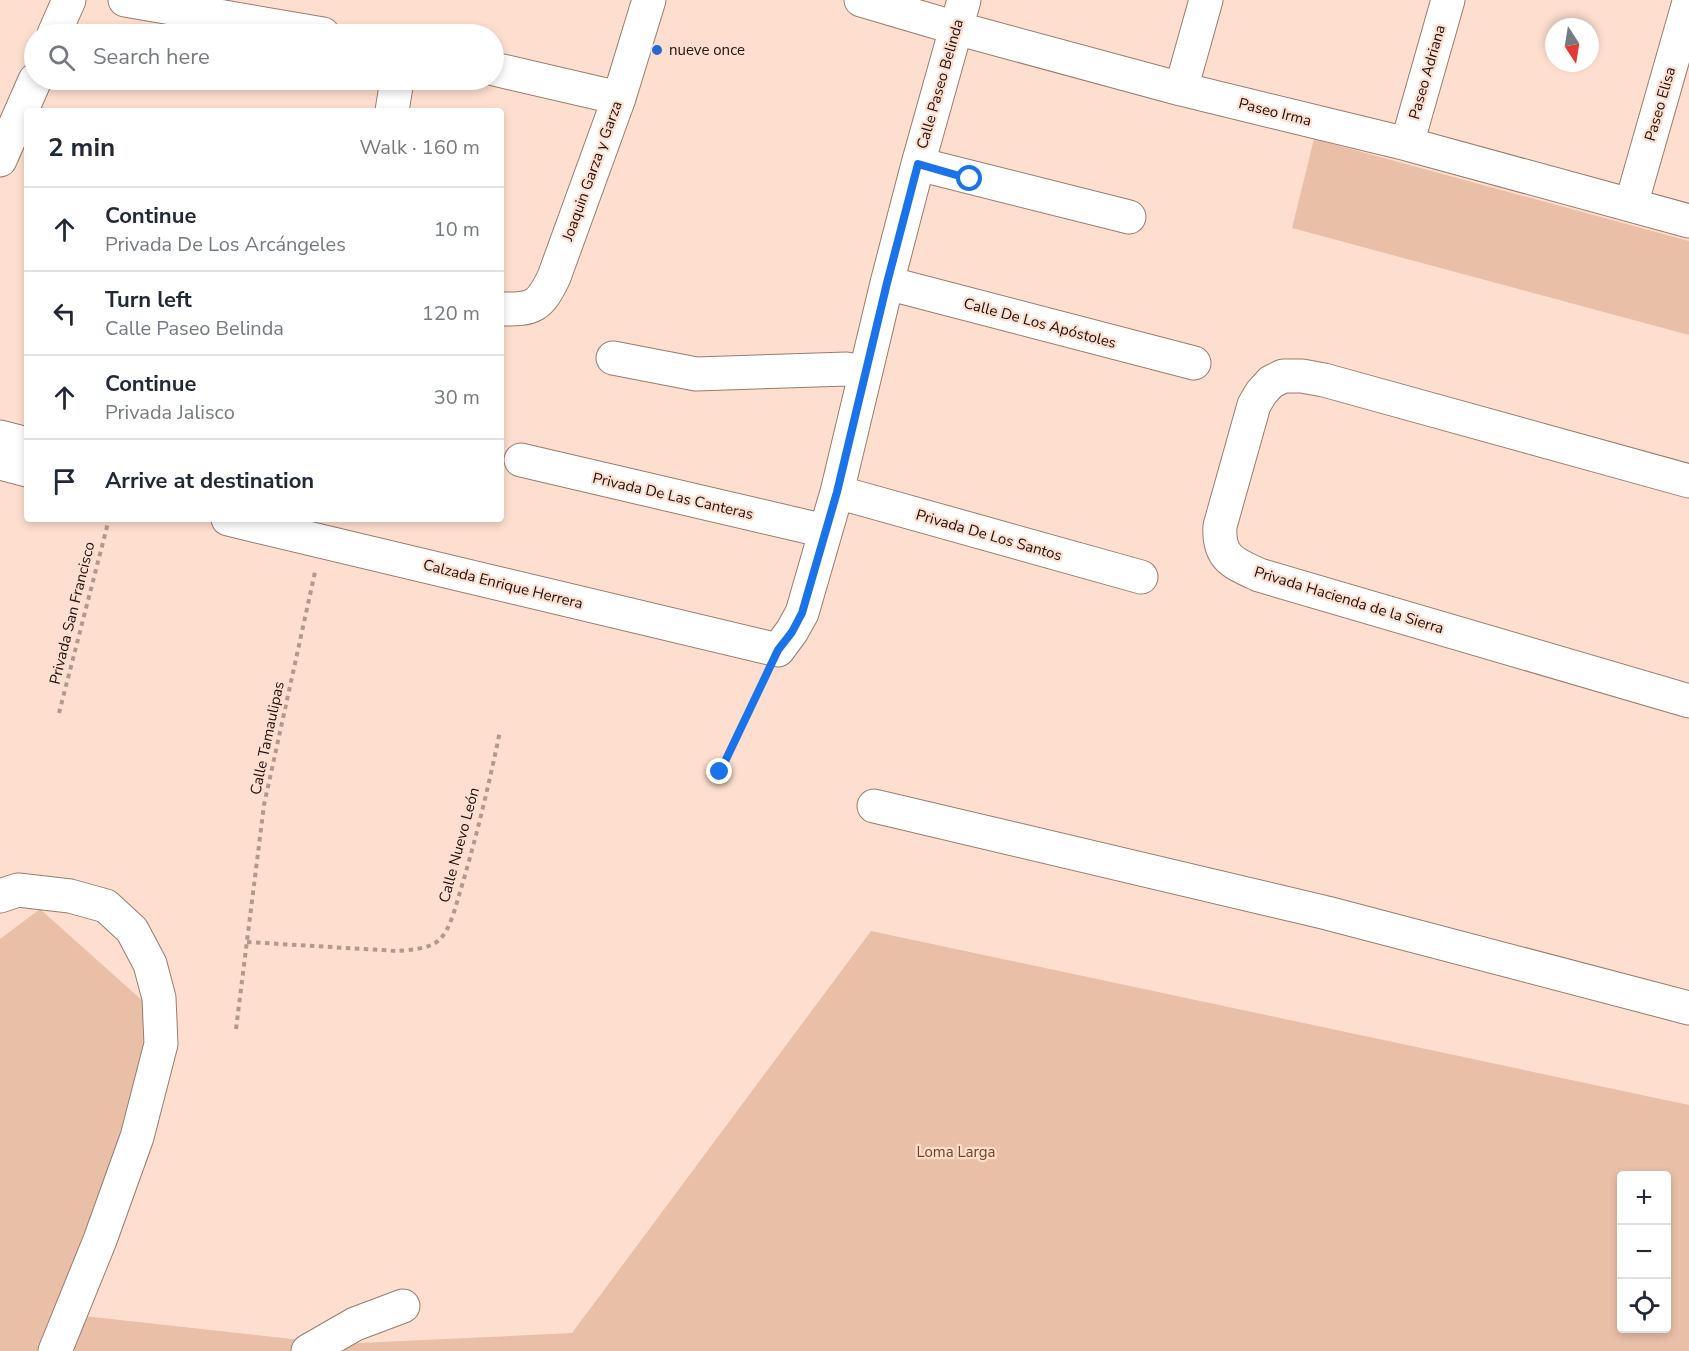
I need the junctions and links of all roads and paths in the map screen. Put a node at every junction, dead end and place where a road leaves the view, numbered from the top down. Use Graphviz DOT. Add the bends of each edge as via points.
graph roads {
  1 [pos="69,0"];
  2 [pos="126,0"];
  3 [pos="650,0"];
  4 [pos="861,0"];
  5 [pos="1206,0"];
  6 [pos="1448,0"];
  7 [pos="1689,2"];
  8 [pos="960,14"];
  9 [pos="58,24"];
  10 [pos="265,24"];
  11 [pos="504,71"];
  12 [pos="1181,89"];
  13 [pos="31,90"];
  14 [pos="396,90"];
  15 [pos="619,98"];
  16 [pos="393,108"];
  17 [pos="1407,144"];
  18 [pos="0,160"];
  19 [pos="918,164"];
  20 [pos="1631,205"];
  21 [pos="1129,217"];
  22 [pos="1689,221"];
  23 [pos="887,283"];
  24 [pos="504,309"];
  25 [pos="613,358"];
  26 [pos="1194,363"];
  27 [pos="865,374"];
  28 [pos="0,437"];
  29 [pos="24,443"];
  30 [pos="521,460"];
  31 [pos="0,463"];
  32 [pos="24,469"];
  33 [pos="1689,481"];
  34 [pos="837,492"];
  35 [pos="108,522"];
  36 [pos="254,522"];
  37 [pos="324,530"];
  38 [pos="825,531"];
  39 [pos="1141,577"];
  40 [pos="785,641"];
  41 [pos="1689,701"];
  42 [pos="59,713"];
  43 [pos="500,731"];
  44 [pos="720,772"];
  45 [pos="874,806"];
  46 [pos="0,896"];
  47 [pos="248,942"];
  48 [pos="1689,1008"];
  49 [pos="236,1029"];
  50 [pos="403,1306"];
  51 [pos="55,1351"];
  52 [pos="308,1351"];
  1 -- 9 [label="street"];
  2 -- 10 [label="street"];
  3 -- 15 [label="street, Joaquin Garza y Garza"];
  4 -- 8 [label="street, Paseo Irma"];
  5 -- 12 [label="street"];
  6 -- 17 [label="street, Paseo Adriana"];
  7 -- 20 [label="street, Paseo Elisa"];
  8 -- 12 [label="street, Paseo Irma"];
  8 -- 19 [label="street, Calle Paseo Belinda"];
  11 -- 15 [label="street"];
  12 -- 17 [label="street, Paseo Irma"];
  13 -- 18 [label="street"];
  14 -- 16 [label="street"];
  15 -- 24 [label="street, Joaquin Garza y Garza" via="544,298 528,308"];
  17 -- 20 [label="street, Paseo Irma"];
  19 -- 21 [label="street"];
  19 -- 23 [label="street, Calle Paseo Belinda"];
  20 -- 22 [label="street, Paseo Irma"];
  23 -- 26 [label="street, Calle De Los Apóstoles"];
  23 -- 27 [label="street, Calle Paseo Belinda"];
  25 -- 27 [label="street" via="696,374 847,369"];
  27 -- 34 [label="street, Calle Paseo Belinda"];
  28 -- 29 [label="street"];
  30 -- 38 [label="street, Privada De Las Canteras"];
  31 -- 32 [label="street"];
  33 -- 41 [label="street, Privada Hacienda de la Sierra" via="1324,380 1283,376 1271,382 1254,405 1219,541 1231,560 1259,575"];
  34 -- 38 [label="street, Calle Paseo Belinda"];
  34 -- 39 [label="street, Privada De Los Santos"];
  35 -- 42 [label="path, Privada San Francisco"];
  36 -- 37 [label="street, Calzada Enrique Herrera"];
  37 -- 40 [label="street, Calzada Enrique Herrera"];
  37 -- 47 [label="path, Calle Tamaulipas" via="264,805"];
  38 -- 40 [label="street, Calle Paseo Belinda" via="802,613"];
  40 -- 44 [label="path"];
  43 -- 47 [label="path, Calle Nuevo León" via="453,915 440,940 417,950"];
  45 -- 48 [label="street" via="1327,913"];
  46 -- 51 [label="street" via="18,890 70,896 106,906 132,930 150,964 159,998 161,1044 137,1137"];
  47 -- 49 [label="path, Calle Tamaulipas"];
  50 -- 52 [label="street" via="355,1324"];
}
